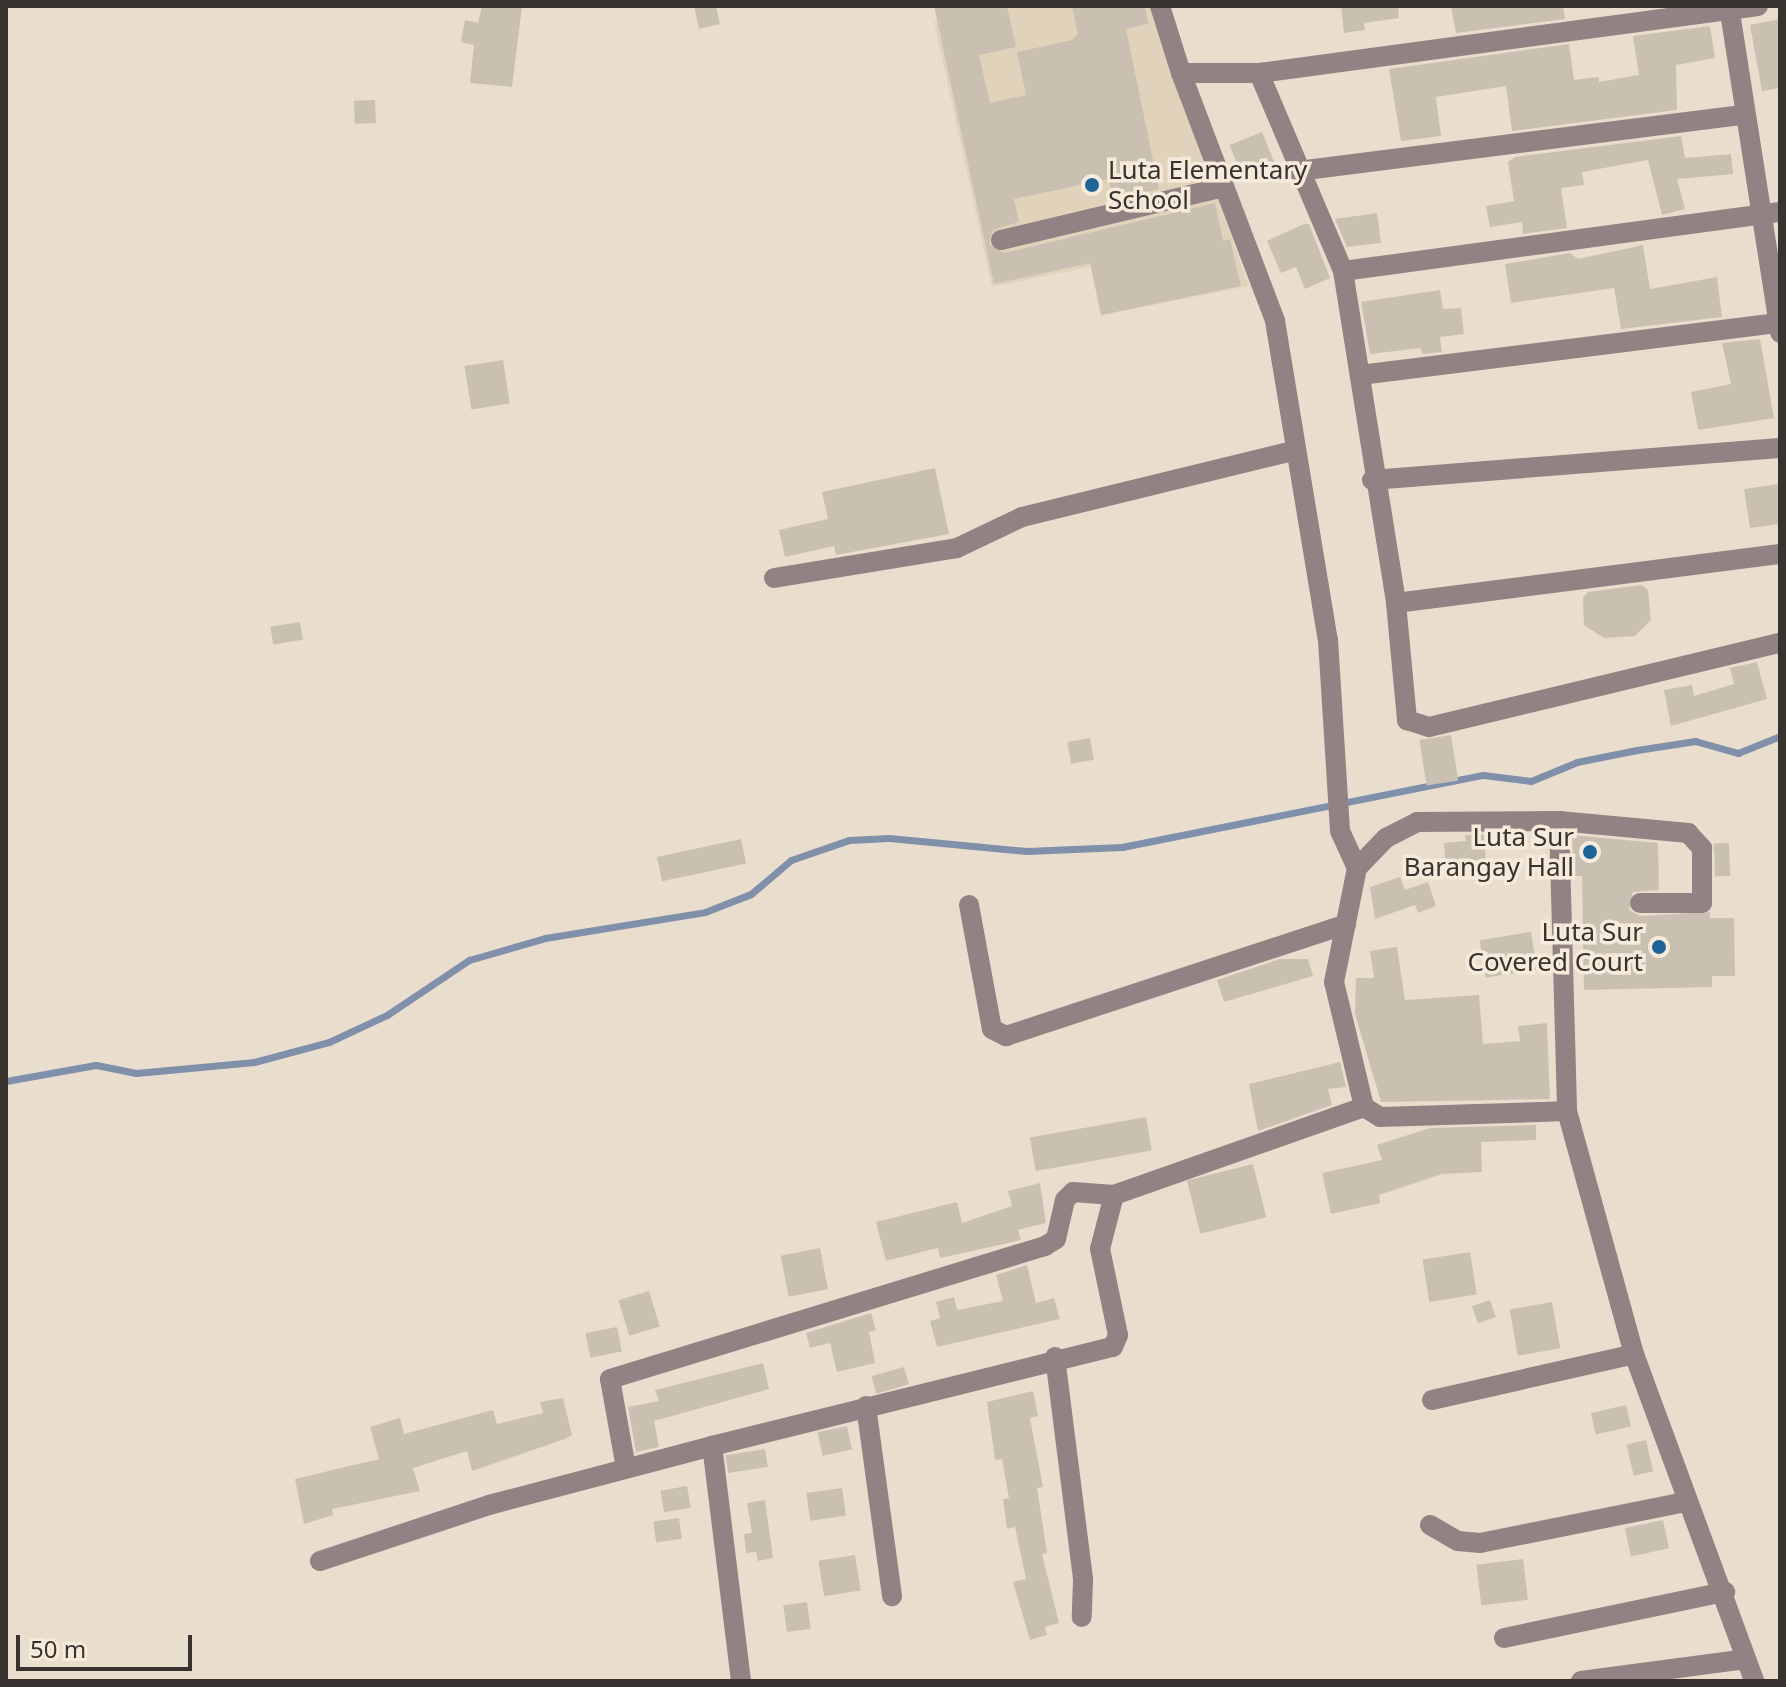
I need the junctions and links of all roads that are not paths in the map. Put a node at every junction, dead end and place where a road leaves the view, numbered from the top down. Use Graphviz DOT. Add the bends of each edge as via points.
graph roads {
  1 [pos="1160,6"];
  2 [pos="1758,6"];
  3 [pos="1730,8"];
  4 [pos="1181,73"];
  5 [pos="1259,73"];
  6 [pos="1744,115"];
  7 [pos="1298,171"];
  8 [pos="1224,187"];
  9 [pos="1770,213"];
  10 [pos="1001,240"];
  11 [pos="1343,271"];
  12 [pos="1779,326"];
  13 [pos="1360,375"];
  14 [pos="1780,448"];
  15 [pos="1296,450"];
  16 [pos="1372,480"];
  17 [pos="1780,554"];
  18 [pos="774,578"];
  19 [pos="1396,603"];
  20 [pos="1780,643"];
  21 [pos="1559,821"];
  22 [pos="1357,868"];
  23 [pos="1640,903"];
  24 [pos="969,905"];
  25 [pos="1346,924"];
  26 [pos="1364,1107"];
  27 [pos="1567,1111"];
  28 [pos="1114,1195"];
  29 [pos="1634,1354"];
  30 [pos="1055,1357"];
  31 [pos="1432,1400"];
  32 [pos="866,1406"];
  33 [pos="712,1446"];
  34 [pos="626,1468"];
  35 [pos="1686,1502"];
  36 [pos="1430,1525"];
  37 [pos="320,1561"];
  38 [pos="1725,1592"];
  39 [pos="892,1596"];
  40 [pos="1082,1617"];
  41 [pos="1504,1638"];
  42 [pos="1746,1659"];
  43 [pos="741,1681"];
  44 [pos="1581,1681"];
  45 [pos="1754,1681"];
  1 -- 4 [label="street"];
  2 -- 3 [label="street"];
  3 -- 5 [label="street"];
  3 -- 6 [label="street"];
  4 -- 5 [label="street"];
  4 -- 8 [label="street"];
  5 -- 7 [label="street"];
  6 -- 7 [label="street"];
  6 -- 9 [label="street"];
  7 -- 11 [label="street"];
  8 -- 10 [label="street"];
  8 -- 15 [label="street" via="1275,321"];
  9 -- 11 [label="street"];
  9 -- 12 [label="street"];
  11 -- 13 [label="street"];
  12 -- 13 [label="street"];
  13 -- 16 [label="street"];
  14 -- 16 [label="street"];
  15 -- 18 [label="street" via="1022,517 957,548"];
  15 -- 22 [label="street" via="1328,640 1340,831"];
  16 -- 19 [label="street"];
  17 -- 19 [label="street"];
  19 -- 20 [label="street" via="1407,720 1429,727"];
  21 -- 22 [label="street" via="1417,822 1386,838"];
  21 -- 23 [label="street" via="1667,830 1696,839 1702,848 1702,903"];
  21 -- 27 [label="street"];
  22 -- 25 [label="street"];
  24 -- 25 [label="street" via="992,1029 1006,1036"];
  25 -- 26 [label="street" via="1334,982"];
  26 -- 27 [label="street" via="1380,1117"];
  26 -- 28 [label="street"];
  27 -- 29 [label="street"];
  28 -- 30 [label="street" via="1100,1249 1118,1335 1113,1347"];
  28 -- 34 [label="street" via="1073,1192 1065,1200 1056,1239 1045,1246 610,1379"];
  29 -- 31 [label="street"];
  29 -- 35 [label="street"];
  30 -- 32 [label="street"];
  30 -- 40 [label="street" via="1083,1580"];
  32 -- 33 [label="street"];
  32 -- 39 [label="street"];
  33 -- 34 [label="street"];
  33 -- 43 [label="street"];
  34 -- 37 [label="street" via="489,1505"];
  35 -- 36 [label="street" via="1480,1543 1458,1541"];
  35 -- 38 [label="street"];
  38 -- 41 [label="street"];
  38 -- 42 [label="street"];
  42 -- 44 [label="street"];
  42 -- 45 [label="street"];
}
